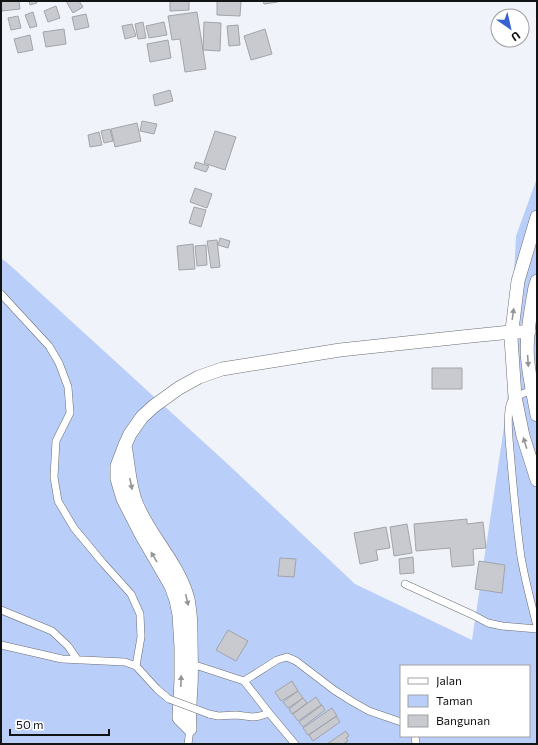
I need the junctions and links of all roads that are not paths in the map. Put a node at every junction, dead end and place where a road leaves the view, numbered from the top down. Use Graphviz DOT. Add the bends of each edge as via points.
graph roads {
  1 [pos="536,225"];
  2 [pos="537,281"];
  3 [pos="1,294"];
  4 [pos="511,332"];
  5 [pos="529,332"];
  6 [pos="532,390"];
  7 [pos="515,397"];
  8 [pos="537,415"];
  9 [pos="125,445"];
  10 [pos="537,480"];
  11 [pos="404,584"];
  12 [pos="1,610"];
  13 [pos="537,626"];
  14 [pos="537,629"];
  15 [pos="1,645"];
  16 [pos="77,659"];
  17 [pos="192,664"];
  18 [pos="136,666"];
  19 [pos="244,681"];
  20 [pos="269,712"];
  21 [pos="400,722"];
  22 [pos="190,729"];
  23 [pos="188,744"];
  24 [pos="295,744"];
  4 -- 1 [label="street, one-way" via="518,281"];
  2 -- 5 [label="street"];
  3 -- 18 [label="lane" via="48,346 59,363 68,386 70,413 56,441 54,477 58,501 74,528 131,594 140,614 141,637"];
  4 -- 5 [label="street"];
  4 -- 7 [label="street"];
  4 -- 9 [label="street" via="340,350 222,369 179,388 154,406 142,417"];
  5 -- 6 [label="street, one-way" via="527,345"];
  6 -- 7 [label="lane"];
  6 -- 8 [label="street"];
  10 -- 7 [label="street, one-way" via="523,436"];
  7 -- 13 [label="lane" via="508,410 512,475 521,558"];
  9 -- 17 [label="street, one-way" via="131,487 137,505 180,578 188,598"];
  22 -- 9 [label="street, one-way" via="179,718 181,647 176,600 171,586 123,499 117,479 117,466"];
  11 -- 14 [label="lane" via="488,623"];
  12 -- 16 [label="lane" via="52,631"];
  15 -- 16 [label="lane" via="62,659"];
  16 -- 18 [label="lane" via="125,662"];
  17 -- 19 [label="lane"];
  17 -- 22 [label="street"];
  18 -- 20 [label="lane, bridge" via="169,699 209,714 253,717"];
  19 -- 20 [label="lane"];
  19 -- 21 [label="lane" via="286,657 296,661 353,702"];
  20 -- 24 [label="lane"];
  22 -- 23 [label="lane"];
}
